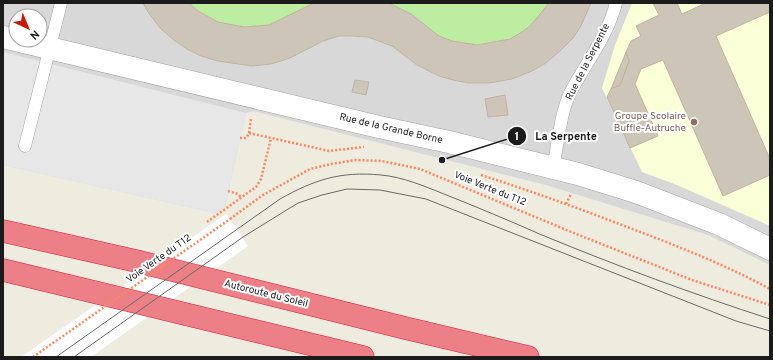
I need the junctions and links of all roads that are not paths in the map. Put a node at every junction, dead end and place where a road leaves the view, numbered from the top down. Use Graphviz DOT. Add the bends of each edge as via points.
graph roads {
  1 [pos="60,3"];
  2 [pos="616,3"];
  3 [pos="3,38"];
  4 [pos="50,48"];
  5 [pos="25,146"];
  6 [pos="553,168"];
  7 [pos="3,231"];
  8 [pos="770,249"];
  9 [pos="3,270"];
  10 [pos="363,357"];
  11 [pos="528,357"];
  1 -- 4 [label="lane"];
  2 -- 6 [label="lane, Rue de la Serpente" via="602,37 570,95 562,116"];
  3 -- 4 [label="street, Rue de la Grande Borne"];
  4 -- 5 [label="lane"];
  4 -- 6 [label="street, Rue de la Grande Borne"];
  6 -- 8 [label="street, Rue de la Grande Borne" via="636,192 719,224"];
  7 -- 11 [label="highway, Autoroute du Soleil"];
  9 -- 10 [label="highway"];
}
